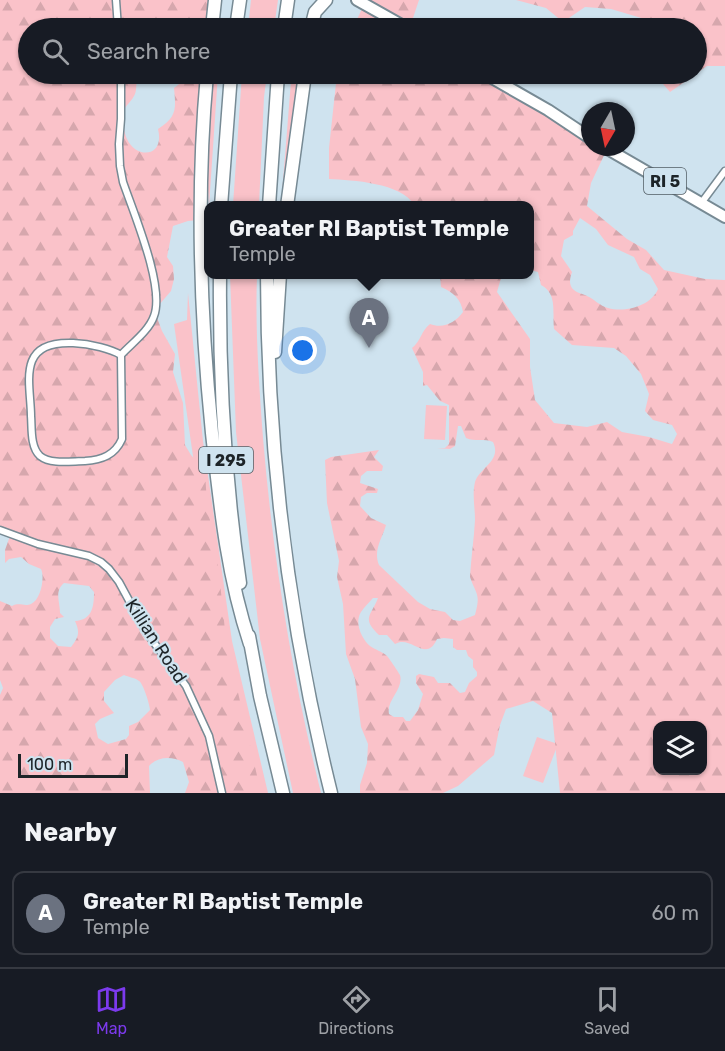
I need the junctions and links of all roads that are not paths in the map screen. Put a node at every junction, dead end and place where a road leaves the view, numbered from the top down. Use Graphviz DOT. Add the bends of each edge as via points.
graph roads {
  1 [pos="116,0"];
  2 [pos="215,0"];
  3 [pos="240,0"];
  4 [pos="288,0"];
  5 [pos="311,0"];
  6 [pos="326,0"];
  7 [pos="357,0"];
  8 [pos="117,18"];
  9 [pos="213,18"];
  10 [pos="237,18"];
  11 [pos="285,18"];
  12 [pos="310,18"];
  13 [pos="314,18"];
  14 [pos="389,18"];
  15 [pos="121,84"];
  16 [pos="206,84"];
  17 [pos="230,84"];
  18 [pos="277,84"];
  19 [pos="302,84"];
  20 [pos="502,84"];
  21 [pos="581,132"];
  22 [pos="620,156"];
  23 [pos="725,171"];
  24 [pos="221,201"];
  25 [pos="269,201"];
  26 [pos="288,201"];
  27 [pos="702,202"];
  28 [pos="725,217"];
  29 [pos="220,279"];
  30 [pos="267,279"];
  31 [pos="280,279"];
  32 [pos="121,355"];
  33 [pos="270,392"];
  34 [pos="0,530"];
  35 [pos="250,644"];
  36 [pos="222,793"];
  37 [pos="283,793"];
  38 [pos="331,793"];
  1 -- 8 [label="street"];
  2 -- 9 [label="highway"];
  3 -- 10 [label="highway"];
  4 -- 11 [label="highway"];
  5 -- 12 [label="highway"];
  6 -- 13 [label="highway"];
  7 -- 14 [label="main road"];
  15 -- 32 [label="street" via="120,166 158,295 153,319"];
  16 -- 35 [label="highway" via="201,213 207,376 229,566"];
  17 -- 24 [label="highway"];
  18 -- 25 [label="highway"];
  19 -- 26 [label="highway"];
  20 -- 21 [label="main road"];
  22 -- 27 [label="main road, RI 5"];
  23 -- 27 [label="street"];
  27 -- 28 [label="main road, RI 5"];
  29 -- 35 [label="highway, I 295" via="226,458"];
  30 -- 33 [label="highway, I 295"];
  31 -- 33 [label="highway"];
  32 -- 32 [label="street" via="122,439 117,450 90,461 60,462 39,455 34,448 30,378 36,353 45,347 73,343"];
  33 -- 38 [label="highway, I 295" via="280,513 295,619"];
  34 -- 36 [label="street, Killian Road" via="89,556 109,569 146,632 186,686 209,736"];
  35 -- 37 [label="highway, I 295"];
}
